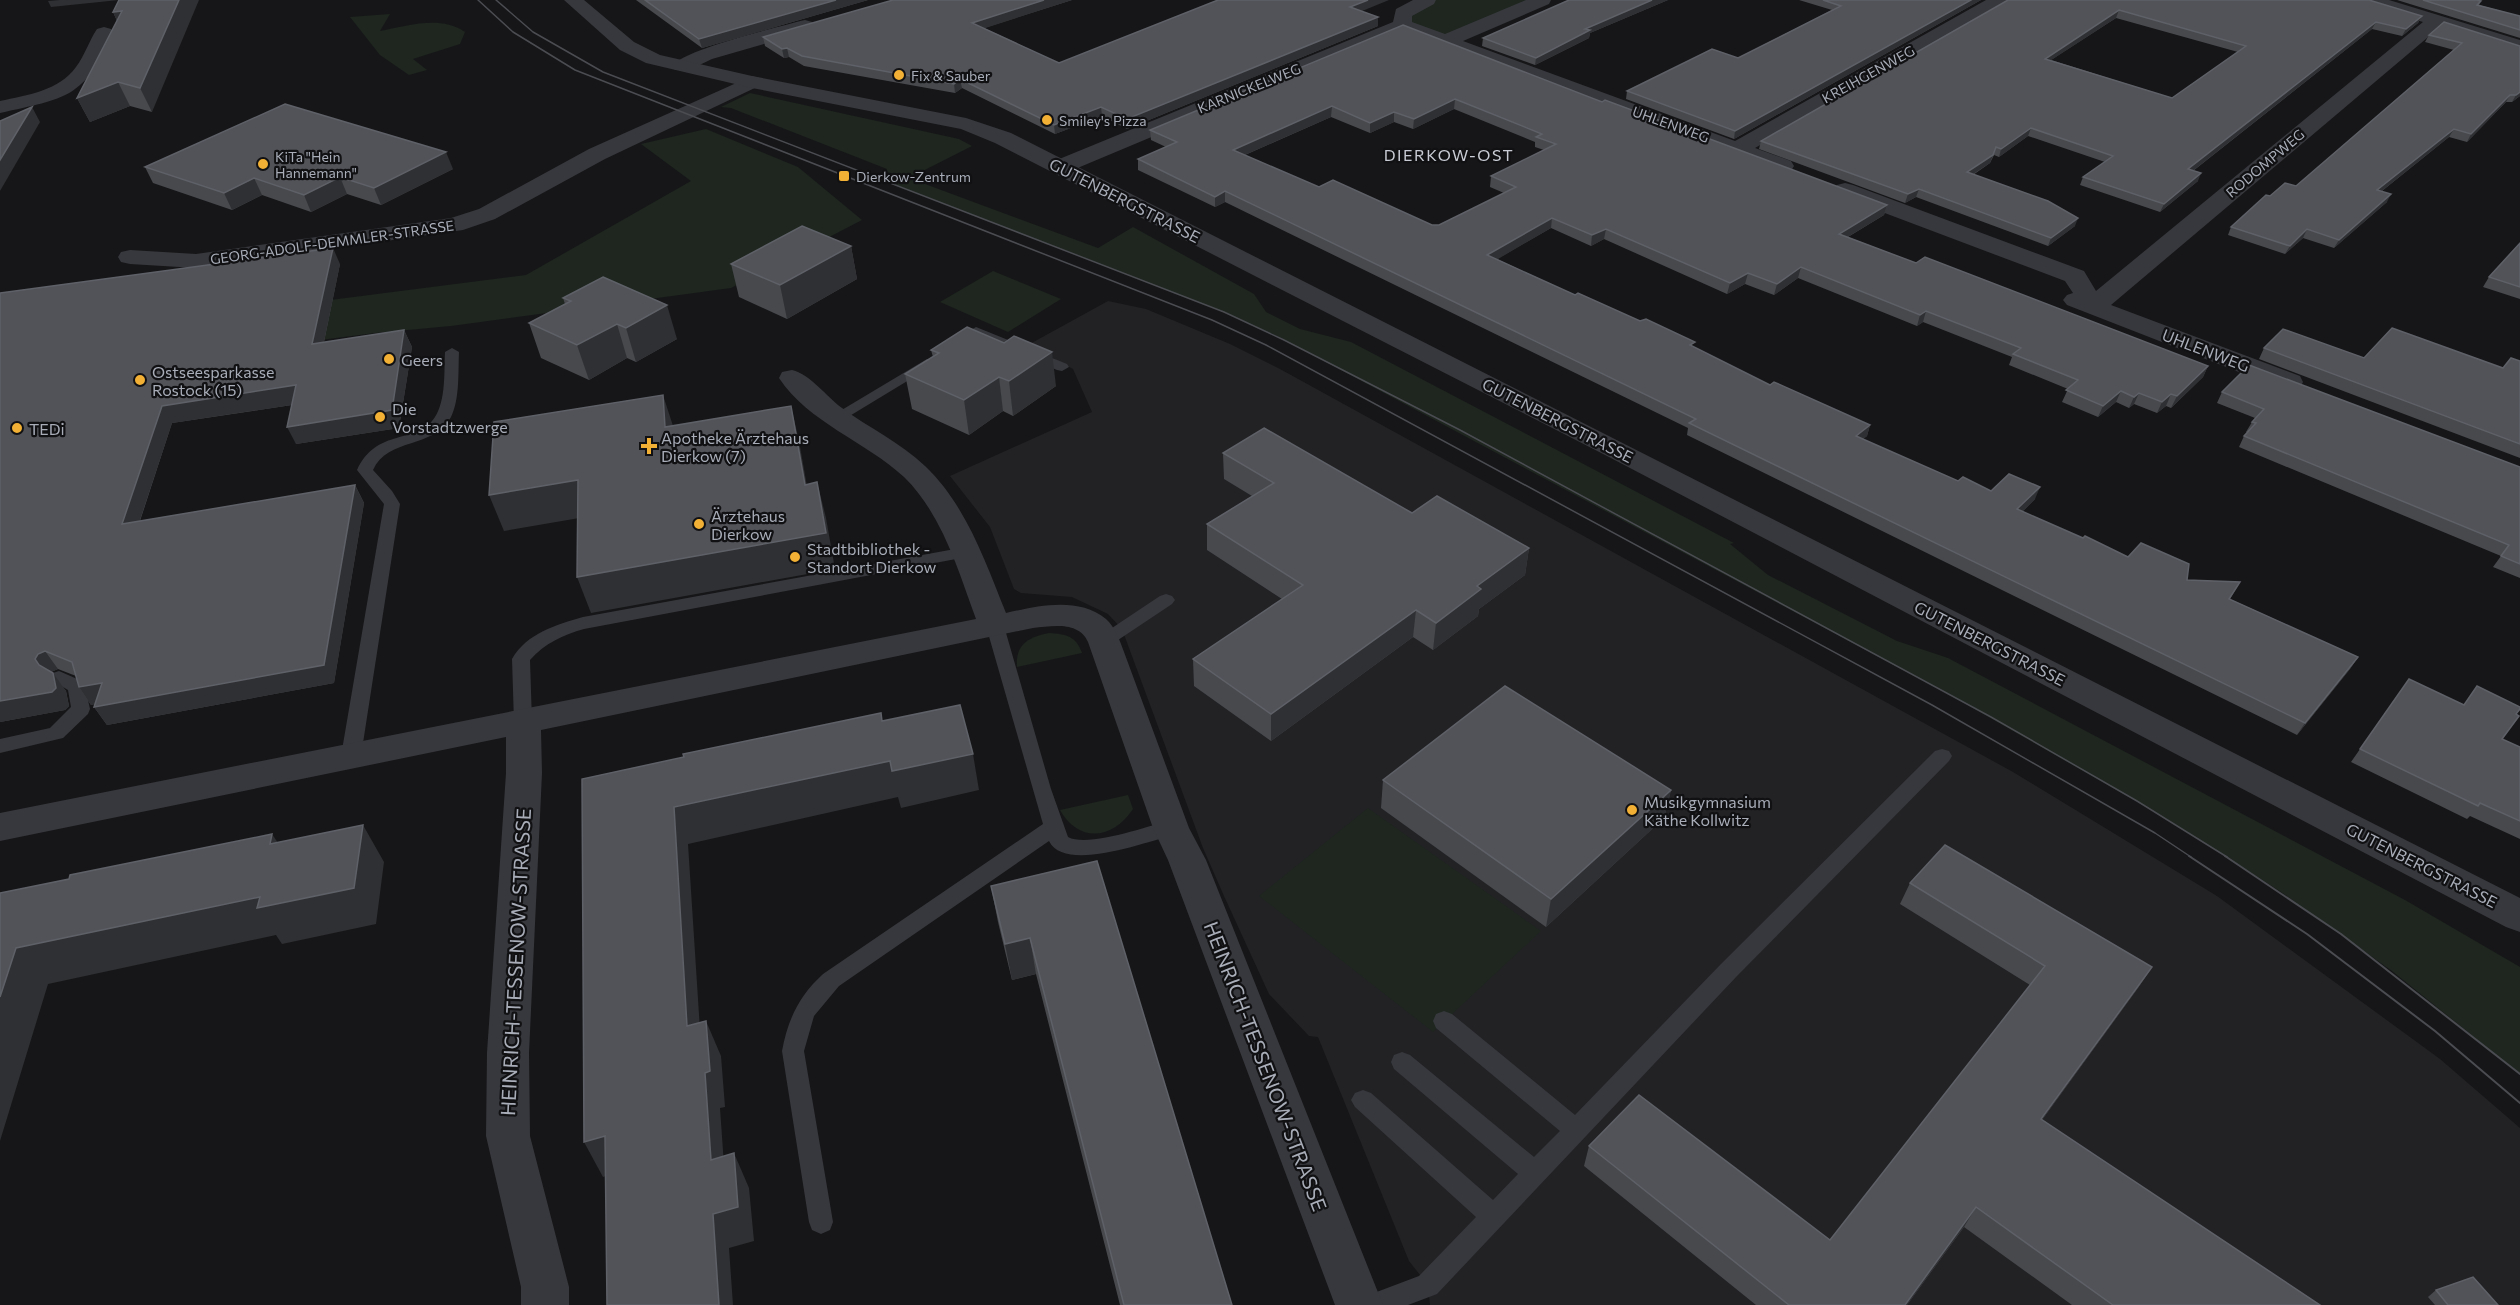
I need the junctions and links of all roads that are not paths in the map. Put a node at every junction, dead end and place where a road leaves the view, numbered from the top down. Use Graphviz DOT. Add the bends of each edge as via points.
graph roads {
  1 [pos="573,0"];
  2 [pos="1427,0"];
  3 [pos="1542,0"];
  4 [pos="2000,0"];
  5 [pos="2370,0"];
  6 [pos="829,20"];
  7 [pos="2437,20"];
  8 [pos="1402,25"];
  9 [pos="104,33"];
  10 [pos="1446,41"];
  11 [pos="2520,46"];
  12 [pos="682,66"];
  13 [pos="752,82"];
  14 [pos="0,107"];
  15 [pos="1737,149"];
  16 [pos="1060,166"];
  17 [pos="1804,174"];
  18 [pos="1826,183"];
  19 [pos="130,257"];
  20 [pos="2093,307"];
  21 [pos="453,352"];
  22 [pos="1062,367"];
  23 [pos="792,378"];
  24 [pos="2312,390"];
  25 [pos="838,417"];
  26 [pos="966,552"];
  27 [pos="1166,600"];
  28 [pos="995,626"];
  29 [pos="1103,642"];
  30 [pos="58,677"];
  31 [pos="523,722"];
  32 [pos="0,746"];
  33 [pos="351,756"];
  34 [pos="1942,756"];
  35 [pos="0,827"];
  36 [pos="1054,827"];
  37 [pos="1171,828"];
  38 [pos="2520,916"];
  39 [pos="1444,1021"];
  40 [pos="1402,1062"];
  41 [pos="1364,1100"];
  42 [pos="1576,1130"];
  43 [pos="1535,1173"];
  44 [pos="1493,1216"];
  45 [pos="821,1222"];
  46 [pos="545,1305"];
  47 [pos="1359,1305"];
  48 [pos="1375,1305"];
  1 -- 12 [label="street, GUTENBERGSTRASSE" via="627,46"];
  2 -- 8 [label="street, KARNICKELWEG" via="1403,13"];
  3 -- 10 [label="street"];
  4 -- 15 [label="street, KREIHGENWEG"];
  5 -- 7 [label="street"];
  6 -- 12 [label="street" via="705,55"];
  7 -- 11 [label="street"];
  7 -- 20 [label="street, RODOMPWEG"];
  8 -- 10 [label="street, UHLENWEG"];
  8 -- 16 [label="street, KARNICKELWEG"];
  9 -- 14 [label="street" via="78,79 70,85"];
  10 -- 15 [label="street, UHLENWEG"];
  12 -- 13 [label="street, GUTENBERGSTRASSE"];
  13 -- 16 [label="street, GUTENBERGSTRASSE" via="966,124"];
  13 -- 19 [label="street, GEORG-ADOLF-DEMMLER-STRASSE" via="597,154 487,214 455,225 196,261"];
  15 -- 17 [label="street, UHLENWEG"];
  16 -- 38 [label="street, GUTENBERGSTRASSE"];
  18 -- 20 [label="street, UHLENWEG" via="1938,225 1960,255"];
  20 -- 24 [label="street, UHLENWEG"];
  21 -- 33 [label="lane" via="444,415 435,427 399,440 367,461 368,476 389,495 392,504"];
  22 -- 25 [label="lane" via="976,331"];
  23 -- 25 [label="street"];
  25 -- 26 [label="street" via="917,474 932,492"];
  26 -- 28 [label="street"];
  26 -- 31 [label="lane" via="554,631 533,644 520,659"];
  27 -- 29 [label="lane"];
  28 -- 29 [label="street, HEINRICH-TESSENOW-STRASSE" via="1055,615 1079,618 1097,628"];
  28 -- 31 [label="street, HEINRICH-TESSENOW-STRASSE"];
  28 -- 36 [label="lane"];
  29 -- 37 [label="street, HEINRICH-TESSENOW-STRASSE"];
  30 -- 32 [label="lane" via="77,687 81,709 56,733"];
  31 -- 33 [label="street, HEINRICH-TESSENOW-STRASSE"];
  31 -- 46 [label="street, HEINRICH-TESSENOW-STRASSE" via="524,773 508,1053 508,1136 545,1287"];
  33 -- 35 [label="street, HEINRICH-TESSENOW-STRASSE"];
  34 -- 42 [label="lane"];
  36 -- 37 [label="lane" via="1060,842 1071,848 1089,848"];
  36 -- 45 [label="lane" via="831,980 810,1000 798,1022 793,1051"];
  37 -- 47 [label="street, HEINRICH-TESSENOW-STRASSE" via="1187,860"];
  39 -- 42 [label="lane"];
  40 -- 43 [label="lane"];
  41 -- 44 [label="lane"];
  42 -- 43 [label="lane"];
  43 -- 44 [label="lane"];
  44 -- 48 [label="lane" via="1428,1285"];
}
